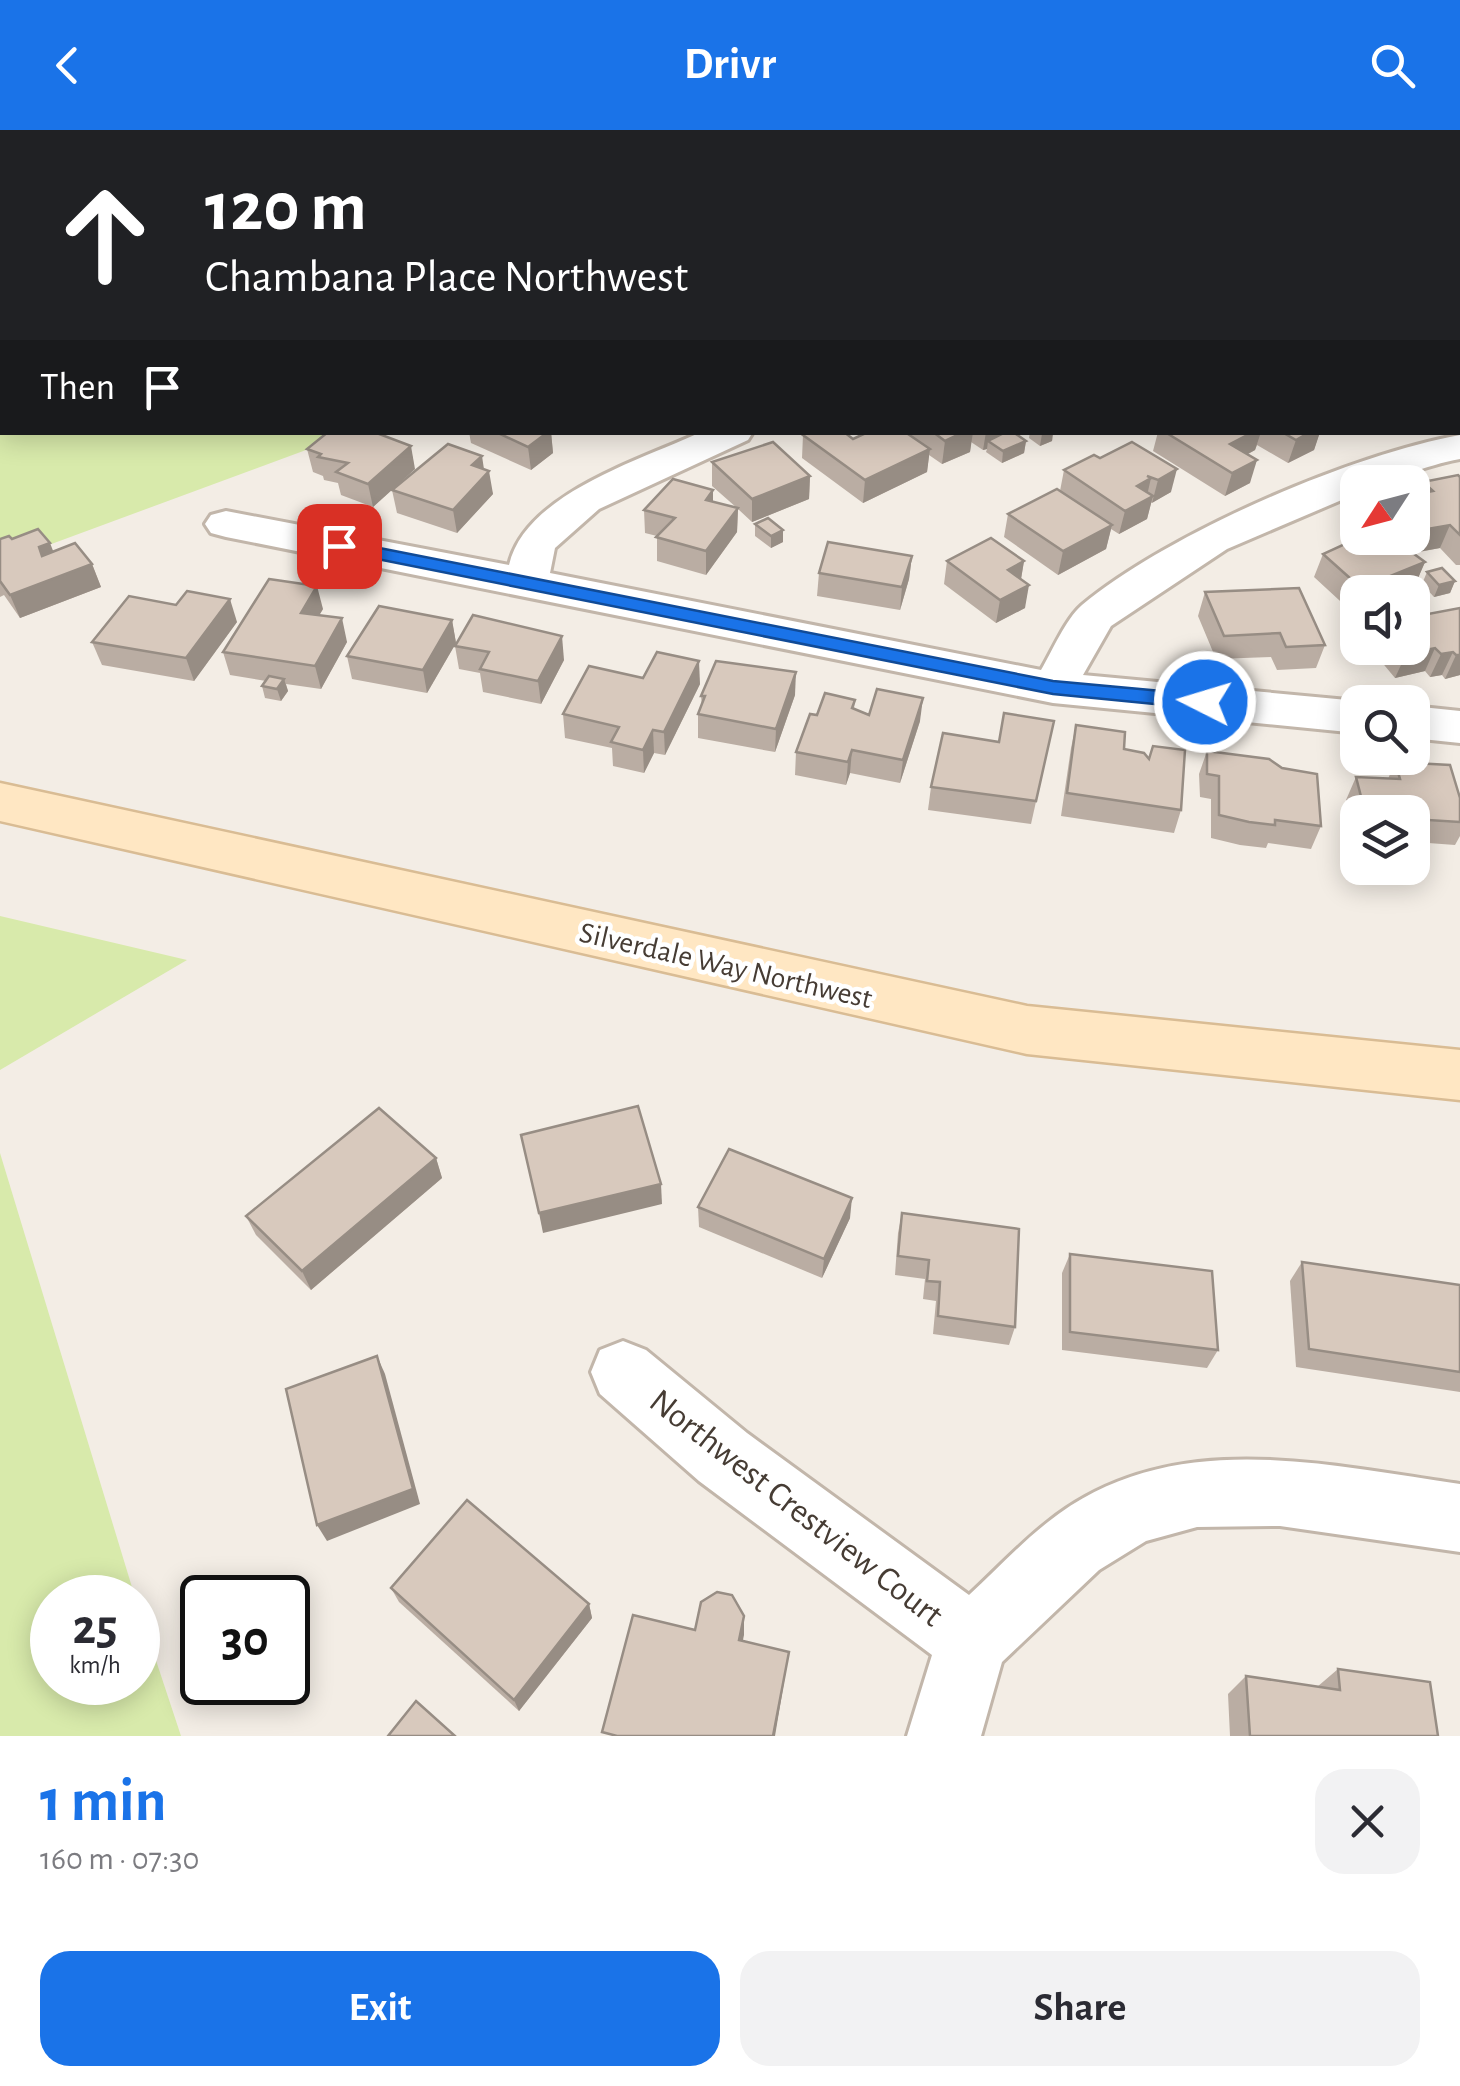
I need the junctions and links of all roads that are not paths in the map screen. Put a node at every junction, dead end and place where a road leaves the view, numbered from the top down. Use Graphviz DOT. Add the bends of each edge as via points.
graph roads {
  1 [pos="727,435"];
  2 [pos="1460,446"];
  3 [pos="226,524"];
  4 [pos="528,582"];
  5 [pos="1053,688"];
  6 [pos="1340,715"];
  7 [pos="1430,724"];
  8 [pos="1460,727"];
  9 [pos="0,802"];
  10 [pos="1460,1075"];
  11 [pos="623,1372"];
  12 [pos="1460,1518"];
  13 [pos="972,1641"];
  14 [pos="944,1736"];
  1 -- 4 [label="street" via="586,500 535,544"];
  2 -- 5 [label="street" via="1410,456 1212,540 1095,617"];
  3 -- 4 [label="street"];
  4 -- 5 [label="street"];
  5 -- 6 [label="street"];
  7 -- 8 [label="street"];
  9 -- 10 [label="main road, Silverdale Way Northwest" via="1027,1030"];
  11 -- 13 [label="street, Northwest Crestview Court" via="724,1457"];
  12 -- 13 [label="street" via="1280,1492 1197,1492 1132,1510 1074,1545"];
  13 -- 14 [label="street"];
}
